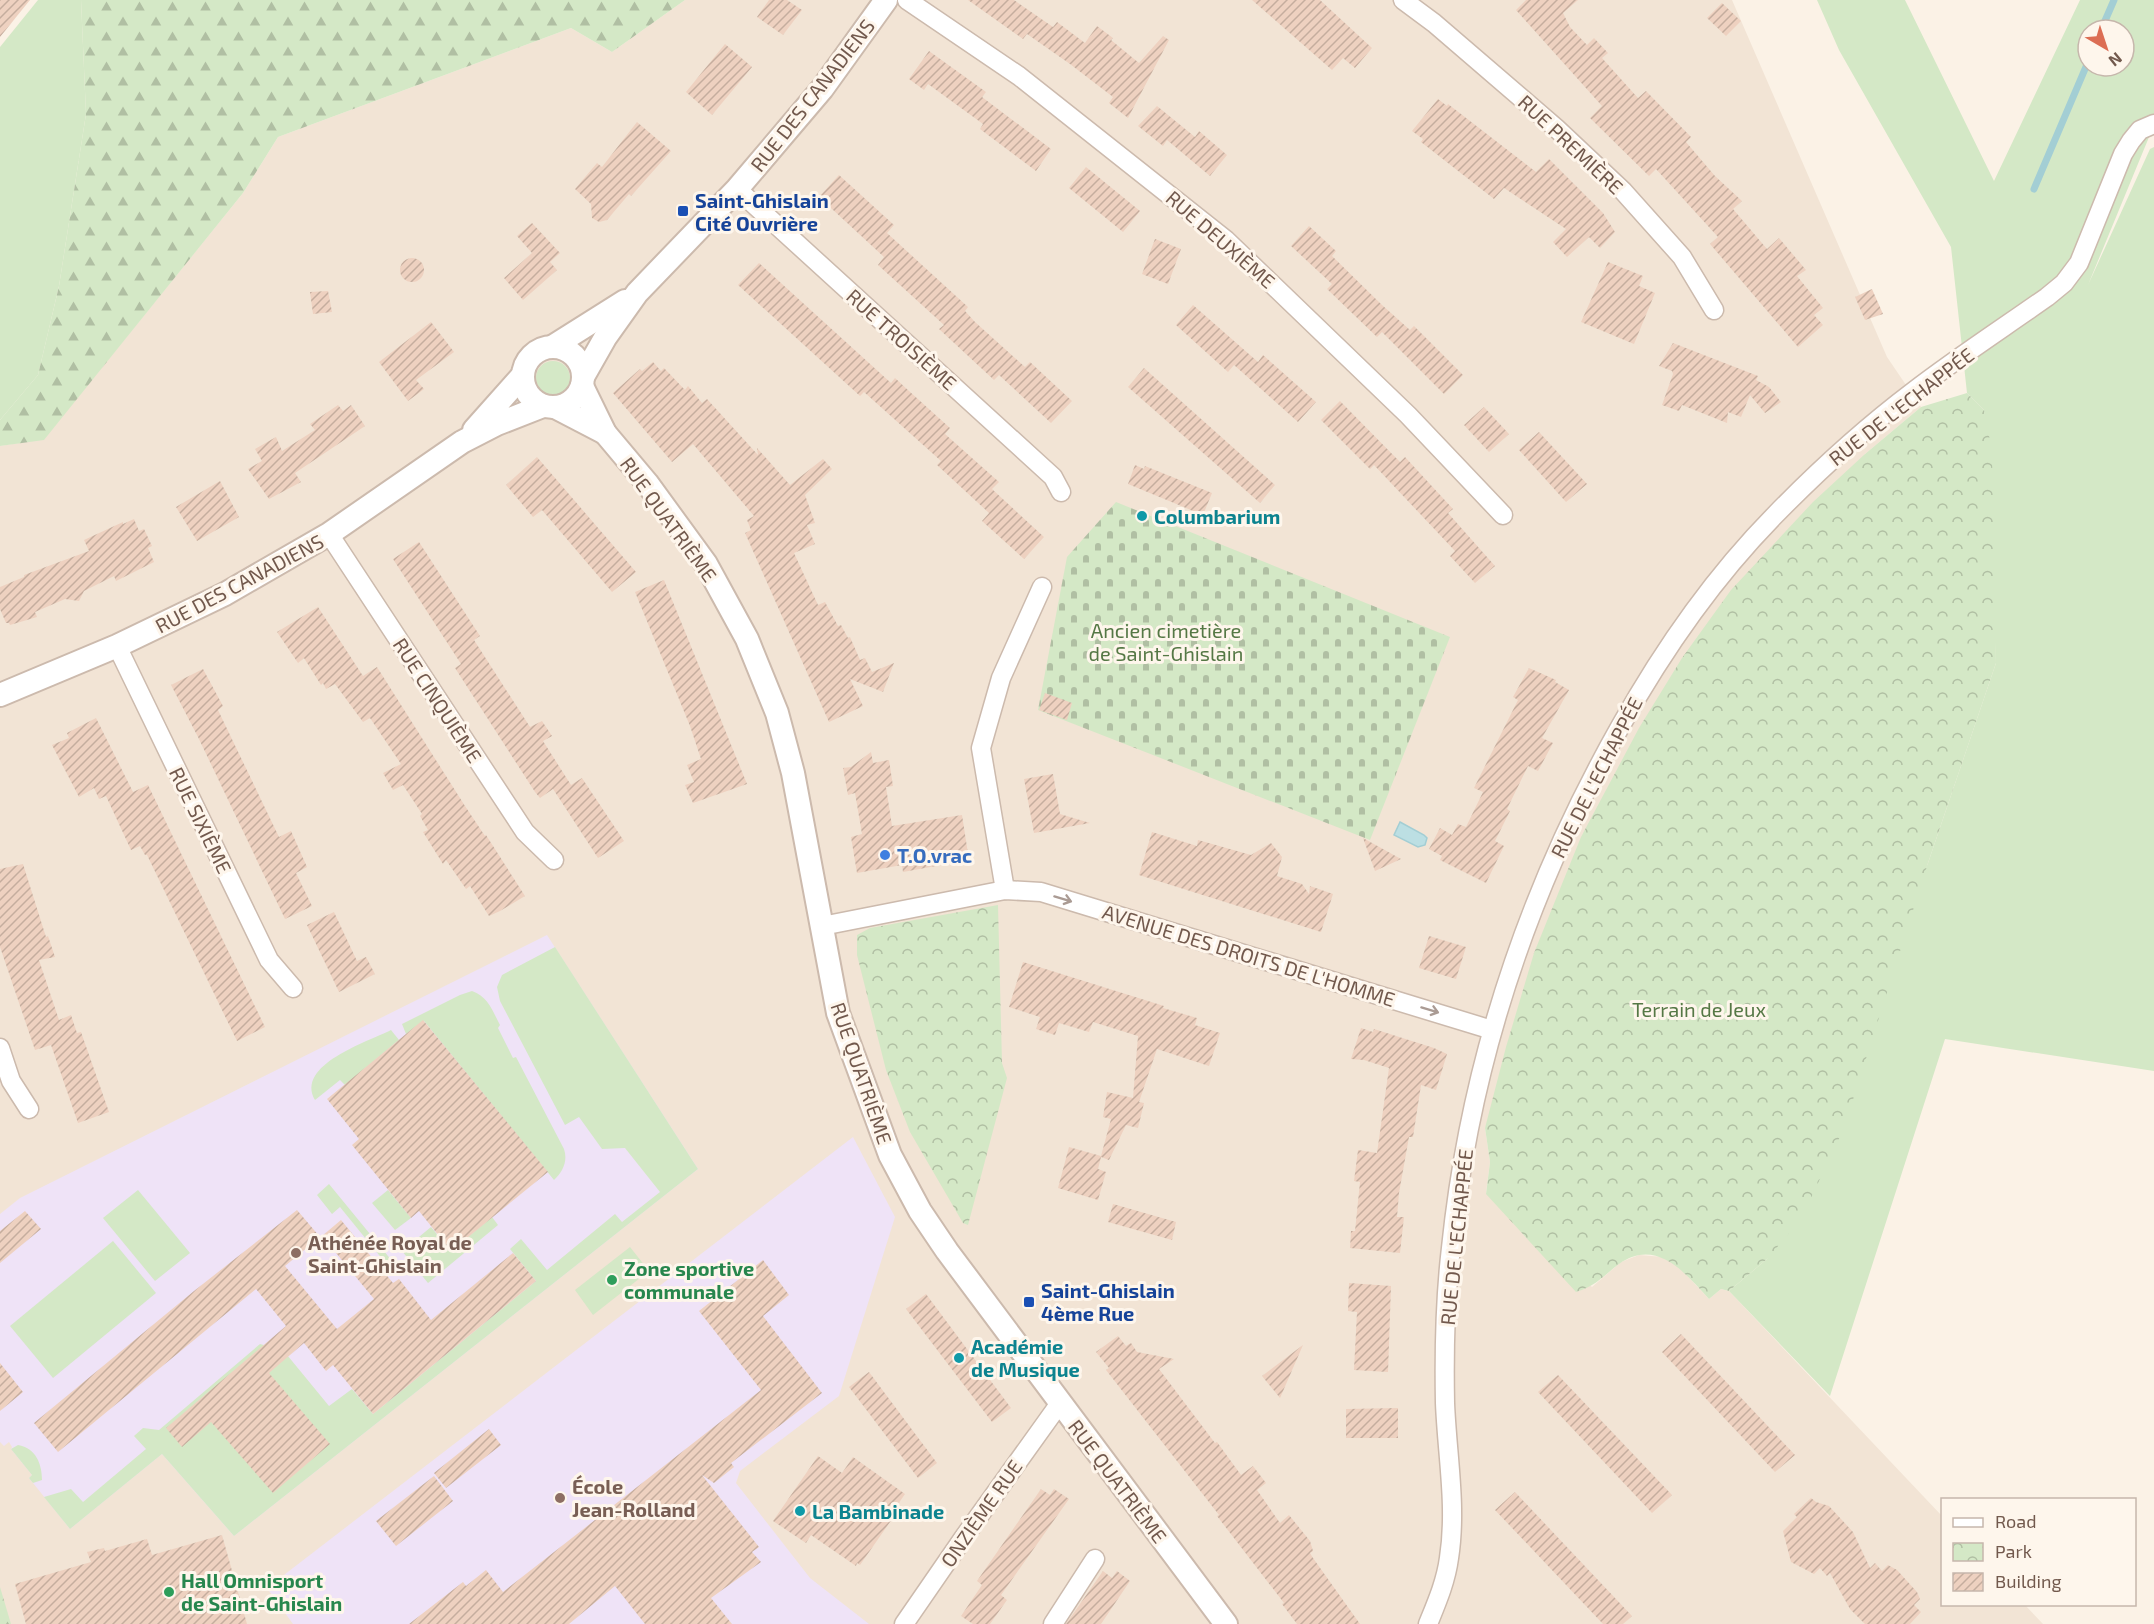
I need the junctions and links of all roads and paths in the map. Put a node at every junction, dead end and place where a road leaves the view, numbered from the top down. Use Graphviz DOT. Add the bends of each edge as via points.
graph roads {
  1 [pos="886,0"];
  2 [pos="907,0"];
  3 [pos="1403,0"];
  4 [pos="2154,124"];
  5 [pos="737,189"];
  6 [pos="637,293"];
  7 [pos="1714,310"];
  8 [pos="552,347"];
  9 [pos="523,375"];
  10 [pos="583,380"];
  11 [pos="549,406"];
  12 [pos="605,434"];
  13 [pos="462,442"];
  14 [pos="1061,492"];
  15 [pos="1503,515"];
  16 [pos="329,534"];
  17 [pos="1042,587"];
  18 [pos="117,646"];
  19 [pos="0,695"];
  20 [pos="554,860"];
  21 [pos="1005,890"];
  22 [pos="822,926"];
  23 [pos="293,988"];
  24 [pos="1492,1030"];
  25 [pos="0,1048"];
  26 [pos="29,1109"];
  27 [pos="1060,1403"];
  28 [pos="1095,1559"];
  29 [pos="904,1624"];
  30 [pos="1053,1624"];
  31 [pos="1226,1624"];
  32 [pos="1428,1624"];
  1 -- 5 [label="street, RUE DES CANADIENS" via="822,89"];
  2 -- 15 [label="street, RUE DEUXIÈME" via="1020,76 1226,240 1408,415"];
  3 -- 7 [label="street, RUE PREMIÈRE" via="1556,128 1623,191 1682,257"];
  4 -- 24 [label="street, RUE DE L'ECHAPPÉE" via="2140,130 2123,154 2079,263 2064,283 1919,387 1861,434 1773,517 1718,577 1686,620 1644,684 1578,803 1523,933"];
  5 -- 6 [label="street, RUE DES CANADIENS"];
  5 -- 14 [label="street, RUE TROISIÈME" via="1053,477"];
  6 -- 8 [label="street, RUE DES CANADIENS"];
  6 -- 10 [label="street, RUE DES CANADIENS" via="605,338"];
  8 -- 9 [label="street, RUE DES CANADIENS" via="531,356"];
  8 -- 10 [label="street" via="572,353 580,363"];
  9 -- 11 [label="street" via="528,394"];
  9 -- 13 [label="street, RUE DES CANADIENS"];
  10 -- 11 [label="street, RUE DES CANADIENS" via="572,401"];
  10 -- 12 [label="street, RUE QUATRIÈME"];
  11 -- 12 [label="street, RUE QUATRIÈME"];
  11 -- 13 [label="street, RUE DES CANADIENS" via="497,424"];
  12 -- 22 [label="street, RUE QUATRIÈME" via="647,483 706,564 747,639 777,713 794,773"];
  13 -- 16 [label="street, RUE DES CANADIENS"];
  16 -- 18 [label="street, RUE DES CANADIENS" via="225,594"];
  16 -- 20 [label="street, RUE CINQUIÈME" via="525,832"];
  17 -- 21 [label="street" via="1001,678 981,748"];
  18 -- 19 [label="street, RUE DES CANADIENS"];
  18 -- 23 [label="street, RUE SIXIÈME" via="269,960"];
  21 -- 22 [label="street, AVENUE DES DROITS DE L'HOMME"];
  21 -- 24 [label="street, AVENUE DES DROITS DE L'HOMME, one-way" via="1041,892"];
  22 -- 27 [label="street, RUE QUATRIÈME" via="838,1013 890,1155 947,1251"];
  24 -- 32 [label="street, RUE DE L'ECHAPPÉE" via="1470,1117 1451,1242 1445,1354 1452,1521 1441,1593"];
  25 -- 26 [label="street" via="11,1081"];
  27 -- 29 [label="street, ONZIÈME RUE"];
  27 -- 31 [label="street, RUE QUATRIÈME"];
  28 -- 30 [label="street"];
}
